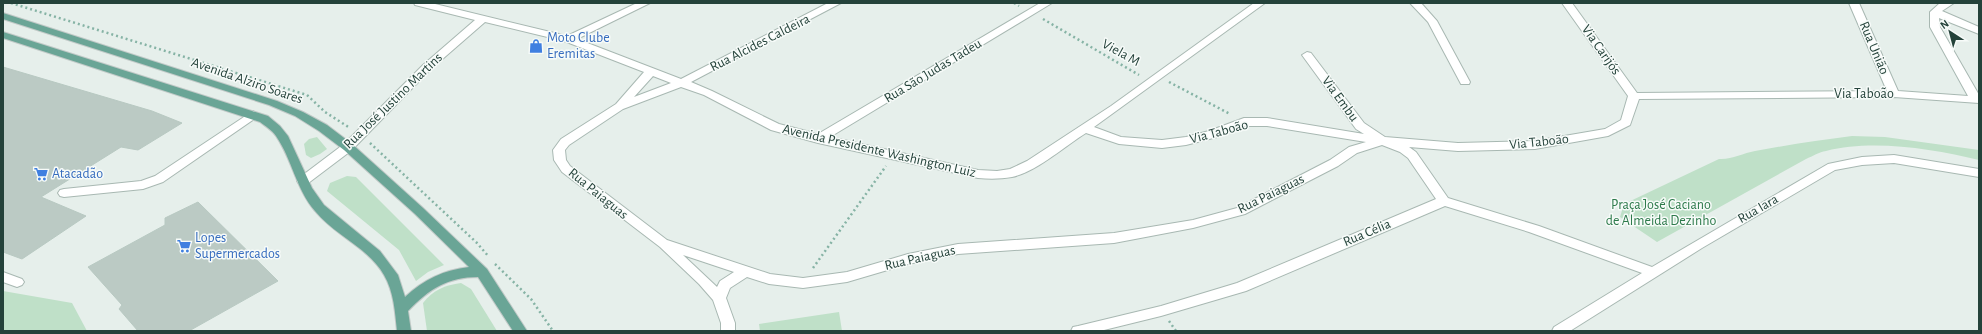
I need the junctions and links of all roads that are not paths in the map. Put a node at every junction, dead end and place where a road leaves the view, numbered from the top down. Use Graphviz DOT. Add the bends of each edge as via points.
graph roads {
  1 [pos="419,3"];
  2 [pos="645,3"];
  3 [pos="836,3"];
  4 [pos="1047,3"];
  5 [pos="1415,3"];
  6 [pos="1568,3"];
  7 [pos="1854,3"];
  8 [pos="1949,3"];
  9 [pos="1256,4"];
  10 [pos="1935,12"];
  11 [pos="3,16"];
  12 [pos="482,19"];
  13 [pos="1979,31"];
  14 [pos="3,35"];
  15 [pos="568,39"];
  16 [pos="1307,55"];
  17 [pos="652,70"];
  18 [pos="683,82"];
  19 [pos="1465,82"];
  20 [pos="1894,94"];
  21 [pos="1634,96"];
  22 [pos="1977,99"];
  23 [pos="619,107"];
  24 [pos="253,115"];
  25 [pos="1084,128"];
  26 [pos="818,139"];
  27 [pos="1382,141"];
  28 [pos="348,147"];
  29 [pos="1979,173"];
  30 [pos="303,181"];
  31 [pos="64,193"];
  32 [pos="1444,201"];
  33 [pos="662,244"];
  34 [pos="482,272"];
  35 [pos="744,272"];
  36 [pos="1653,272"];
  37 [pos="3,277"];
  38 [pos="18,282"];
  39 [pos="719,298"];
  40 [pos="402,309"];
  41 [pos="404,331"];
  42 [pos="520,331"];
  43 [pos="728,331"];
  44 [pos="1078,331"];
  45 [pos="1559,331"];
  1 -- 12 [label="street, Avenida Presidente Washington Luiz"];
  2 -- 15 [label="street"];
  3 -- 18 [label="street, Rua Alcides Caldeira"];
  4 -- 26 [label="street, Rua São Judas Tadeu"];
  5 -- 19 [label="street" via="1432,21"];
  6 -- 21 [label="street, Via Carijós"];
  7 -- 20 [label="street, Rua União"];
  8 -- 10 [label="street" via="1940,6"];
  9 -- 25 [label="street, Avenida Presidente Washington Luiz" via="1246,14"];
  10 -- 13 [label="street"];
  10 -- 22 [label="street" via="1935,27"];
  11 -- 28 [label="main road, Avenida Alziro Soares" via="272,103 299,114"];
  12 -- 15 [label="street, Avenida Presidente Washington Luiz"];
  12 -- 28 [label="street, Rua José Justino Martins" via="427,67"];
  14 -- 24 [label="main road"];
  15 -- 17 [label="street, Avenida Presidente Washington Luiz"];
  16 -- 27 [label="street, Via Embu" via="1360,126"];
  17 -- 18 [label="street, Avenida Presidente Washington Luiz"];
  17 -- 23 [label="street, Rua Paiaguas"];
  18 -- 23 [label="street, Rua Paiaguas"];
  18 -- 26 [label="street, Avenida Presidente Washington Luiz" via="775,127"];
  20 -- 21 [label="street, Via Taboão"];
  20 -- 22 [label="street, Via Taboão"];
  21 -- 27 [label="street, Via Taboão" via="1626,122 1608,132 1542,144 1458,147"];
  23 -- 33 [label="street, Rua Paiaguas" via="565,142 559,150 560,160 579,181"];
  24 -- 30 [label="main road" via="264,120 282,135"];
  24 -- 31 [label="street" via="159,178 143,185"];
  25 -- 26 [label="street, Avenida Presidente Washington Luiz" via="1031,164 1012,173 997,175 978,174"];
  25 -- 27 [label="street, Via Taboão" via="1119,140 1162,144 1200,137 1244,122 1288,124"];
  27 -- 32 [label="street, Via Embu" via="1404,149 1412,156"];
  27 -- 35 [label="street, Rua Paiaguas" via="1353,150 1334,163 1242,211 1194,224 1114,238 958,249 908,259 847,277 803,283 769,279"];
  28 -- 30 [label="street, Rua José Justino Martins"];
  28 -- 34 [label="main road, Avenida Alziro Soares"];
  29 -- 36 [label="street, Rua Iara" via="1894,159 1862,161 1832,167"];
  30 -- 40 [label="main road" via="316,205 341,228 364,244 390,272"];
  32 -- 36 [label="street" via="1549,234"];
  32 -- 44 [label="street, Rua Célia" via="1241,287 1161,311"];
  33 -- 35 [label="street, Rua Paiaguas"];
  33 -- 39 [label="street" via="704,281"];
  34 -- 40 [label="main road" via="460,272 429,283"];
  34 -- 42 [label="main road, Avenida Alziro Soares"];
  35 -- 39 [label="street" via="725,285"];
  36 -- 45 [label="street, Rua Iara"];
  37 -- 38 [label="street"];
  39 -- 43 [label="street" via="728,323"];
  40 -- 41 [label="main road"];
}
